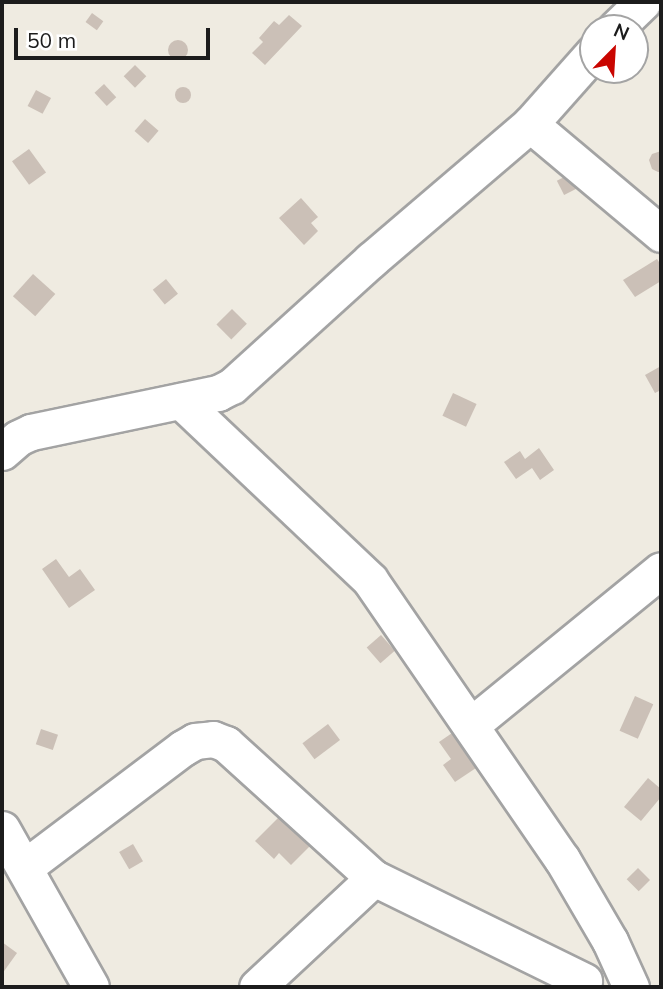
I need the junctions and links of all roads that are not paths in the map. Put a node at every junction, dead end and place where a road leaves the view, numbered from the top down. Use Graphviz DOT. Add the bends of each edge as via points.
graph roads {
  1 [pos="579,69"];
  2 [pos="530,124"];
  3 [pos="661,233"];
  4 [pos="181,401"];
  5 [pos="2,452"];
  6 [pos="661,570"];
  7 [pos="471,725"];
  8 [pos="2,829"];
  9 [pos="24,867"];
  10 [pos="374,878"];
  11 [pos="617,956"];
  12 [pos="83,981"];
  13 [pos="580,984"];
  14 [pos="257,987"];
  15 [pos="631,987"];
  1 -- 2 [label="street"];
  2 -- 3 [label="street"];
  2 -- 4 [label="street" via="371,260 245,377 218,393"];
  4 -- 5 [label="street" via="32,432"];
  4 -- 7 [label="street" via="370,580"];
  6 -- 7 [label="street"];
  7 -- 11 [label="street" via="562,859"];
  8 -- 9 [label="street"];
  9 -- 10 [label="street" via="183,748 204,738 226,744"];
  9 -- 12 [label="street"];
  10 -- 13 [label="street"];
  10 -- 14 [label="street"];
  11 -- 13 [label="street"];
  11 -- 15 [label="street"];
}
